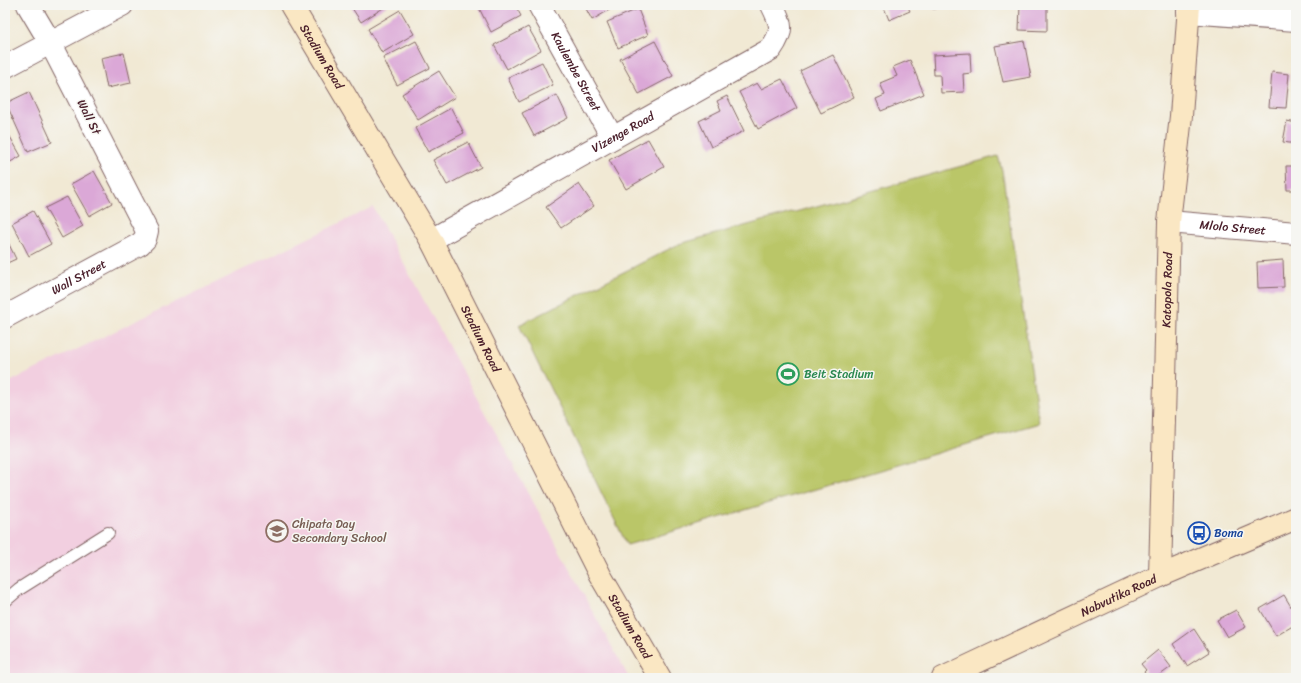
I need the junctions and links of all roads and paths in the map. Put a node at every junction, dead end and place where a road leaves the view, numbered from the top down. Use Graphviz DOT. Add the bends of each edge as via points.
graph roads {
  1 [pos="28,5"];
  2 [pos="122,5"];
  3 [pos="291,5"];
  4 [pos="539,5"];
  5 [pos="772,5"];
  6 [pos="1188,8"];
  7 [pos="1296,20"];
  8 [pos="50,42"];
  9 [pos="5,67"];
  10 [pos="612,137"];
  11 [pos="1169,222"];
  12 [pos="147,231"];
  13 [pos="1296,233"];
  14 [pos="432,240"];
  15 [pos="5,317"];
  16 [pos="1296,518"];
  17 [pos="108,533"];
  18 [pos="1160,576"];
  19 [pos="5,601"];
  20 [pos="660,678"];
  21 [pos="943,678"];
  1 -- 8 [label="street, Wall St"];
  2 -- 8 [label="street"];
  3 -- 14 [label="street, Stadium Road"];
  4 -- 10 [label="street, Kaulembe Street"];
  5 -- 10 [label="street, Vizenge Road" via="782,24 771,49"];
  6 -- 7 [label="street"];
  6 -- 11 [label="street, Katopola Road" via="1181,116"];
  8 -- 9 [label="street"];
  8 -- 12 [label="street, Wall St"];
  10 -- 14 [label="street, Vizenge Road"];
  11 -- 13 [label="street, Mlolo Street"];
  11 -- 18 [label="street, Katopola Road"];
  12 -- 15 [label="street, Wall Street" via="145,239 140,244"];
  14 -- 20 [label="street, Stadium Road" via="600,575"];
  16 -- 18 [label="street, Nabvutika Road"];
  17 -- 19 [label="lane" via="19,589"];
  18 -- 21 [label="street, Nabvutika Road"];
}
